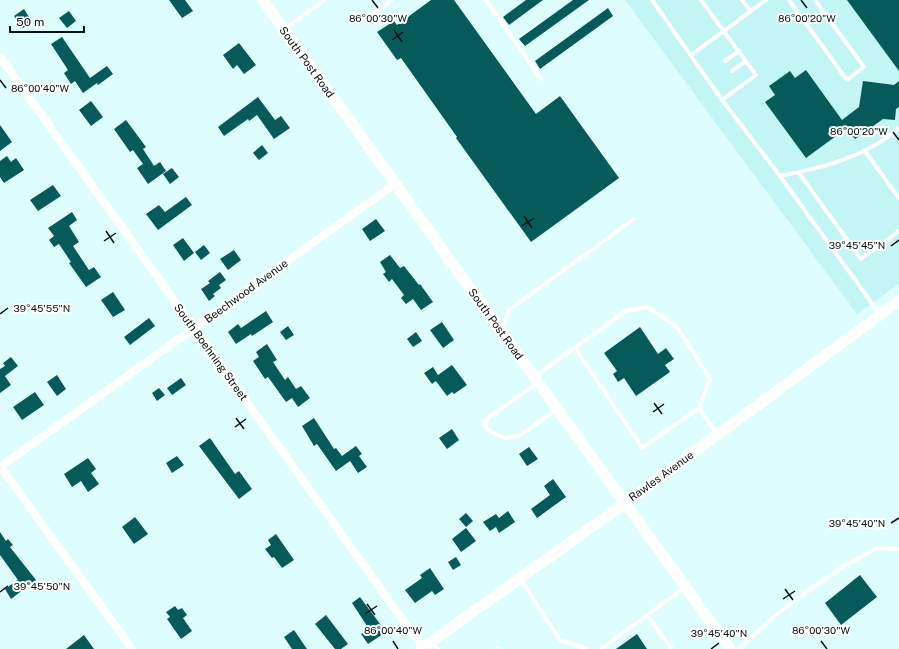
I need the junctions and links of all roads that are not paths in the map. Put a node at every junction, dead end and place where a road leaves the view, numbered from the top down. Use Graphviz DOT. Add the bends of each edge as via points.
graph roads {
  1 [pos="263,0"];
  2 [pos="325,0"];
  3 [pos="392,0"];
  4 [pos="486,0"];
  5 [pos="652,0"];
  6 [pos="701,0"];
  7 [pos="742,0"];
  8 [pos="766,0"];
  9 [pos="789,0"];
  10 [pos="815,0"];
  11 [pos="750,11"];
  12 [pos="371,15"];
  13 [pos="284,30"];
  14 [pos="724,31"];
  15 [pos="738,51"];
  16 [pos="691,55"];
  17 [pos="0,56"];
  18 [pos="726,61"];
  19 [pos="746,61"];
  20 [pos="732,71"];
  21 [pos="542,79"];
  22 [pos="716,82"];
  23 [pos="712,85"];
  24 [pos="722,100"];
  25 [pos="899,128"];
  26 [pos="864,150"];
  27 [pos="799,173"];
  28 [pos="780,176"];
  29 [pos="395,184"];
  30 [pos="899,198"];
  31 [pos="634,219"];
  32 [pos="899,231"];
  33 [pos="899,301"];
  34 [pos="880,315"];
  35 [pos="194,328"];
  36 [pos="501,331"];
  37 [pos="575,348"];
  38 [pos="536,380"];
  39 [pos="699,408"];
  40 [pos="557,409"];
  41 [pos="717,434"];
  42 [pos="0,467"];
  43 [pos="624,503"];
  44 [pos="899,549"];
  45 [pos="520,578"];
  46 [pos="685,587"];
  47 [pos="647,615"];
  48 [pos="429,647"];
  49 [pos="132,649"];
  50 [pos="587,649"];
  51 [pos="601,649"];
  52 [pos="672,649"];
  53 [pos="730,649"];
  54 [pos="739,649"];
  1 -- 13 [label="main road, South Post Road"];
  2 -- 13 [label="lane"];
  3 -- 12 [label="lane"];
  4 -- 21 [label="lane"];
  5 -- 16 [label="lane"];
  6 -- 14 [label="lane"];
  7 -- 11 [label="lane"];
  8 -- 11 [label="lane"];
  9 -- 10 [label="lane" via="847,80 864,67"];
  11 -- 14 [label="lane"];
  13 -- 29 [label="main road, South Post Road"];
  14 -- 15 [label="lane"];
  14 -- 16 [label="lane"];
  15 -- 18 [label="lane"];
  15 -- 19 [label="lane"];
  16 -- 23 [label="lane" via="707,74"];
  17 -- 35 [label="street, South Boehning Street"];
  19 -- 20 [label="lane"];
  19 -- 24 [label="lane" via="756,75"];
  22 -- 23 [label="lane"];
  23 -- 24 [label="lane"];
  24 -- 28 [label="lane"];
  25 -- 26 [label="lane"];
  26 -- 27 [label="lane" via="835,163"];
  26 -- 30 [label="lane"];
  27 -- 28 [label="lane"];
  27 -- 32 [label="lane" via="861,259"];
  28 -- 34 [label="lane"];
  29 -- 35 [label="street, Beechwood Avenue"];
  29 -- 36 [label="main road, South Post Road"];
  31 -- 36 [label="lane" via="509,310"];
  33 -- 34 [label="main road, Rawles Avenue"];
  34 -- 41 [label="main road, Rawles Avenue"];
  35 -- 42 [label="street, Beechwood Avenue"];
  35 -- 48 [label="street, South Boehning Street"];
  36 -- 38 [label="main road, South Post Road"];
  37 -- 38 [label="lane"];
  37 -- 39 [label="lane" via="642,448"];
  37 -- 39 [label="lane" via="626,310 647,307 677,327 710,379"];
  38 -- 40 [label="main road, South Post Road"];
  38 -- 40 [label="lane" via="489,417 484,423 487,429 504,438 519,436"];
  39 -- 41 [label="lane"];
  40 -- 43 [label="main road, South Post Road"];
  41 -- 43 [label="main road, Rawles Avenue"];
  42 -- 49 [label="street"];
  43 -- 45 [label="main road, Rawles Avenue"];
  43 -- 46 [label="main road, South Post Road"];
  44 -- 54 [label="lane" via="877,548 844,566 771,619"];
  45 -- 48 [label="main road, Rawles Avenue"];
  45 -- 50 [label="lane" via="560,640"];
  46 -- 47 [label="lane"];
  46 -- 53 [label="main road, South Post Road"];
  47 -- 51 [label="lane"];
  47 -- 52 [label="lane"];
}
